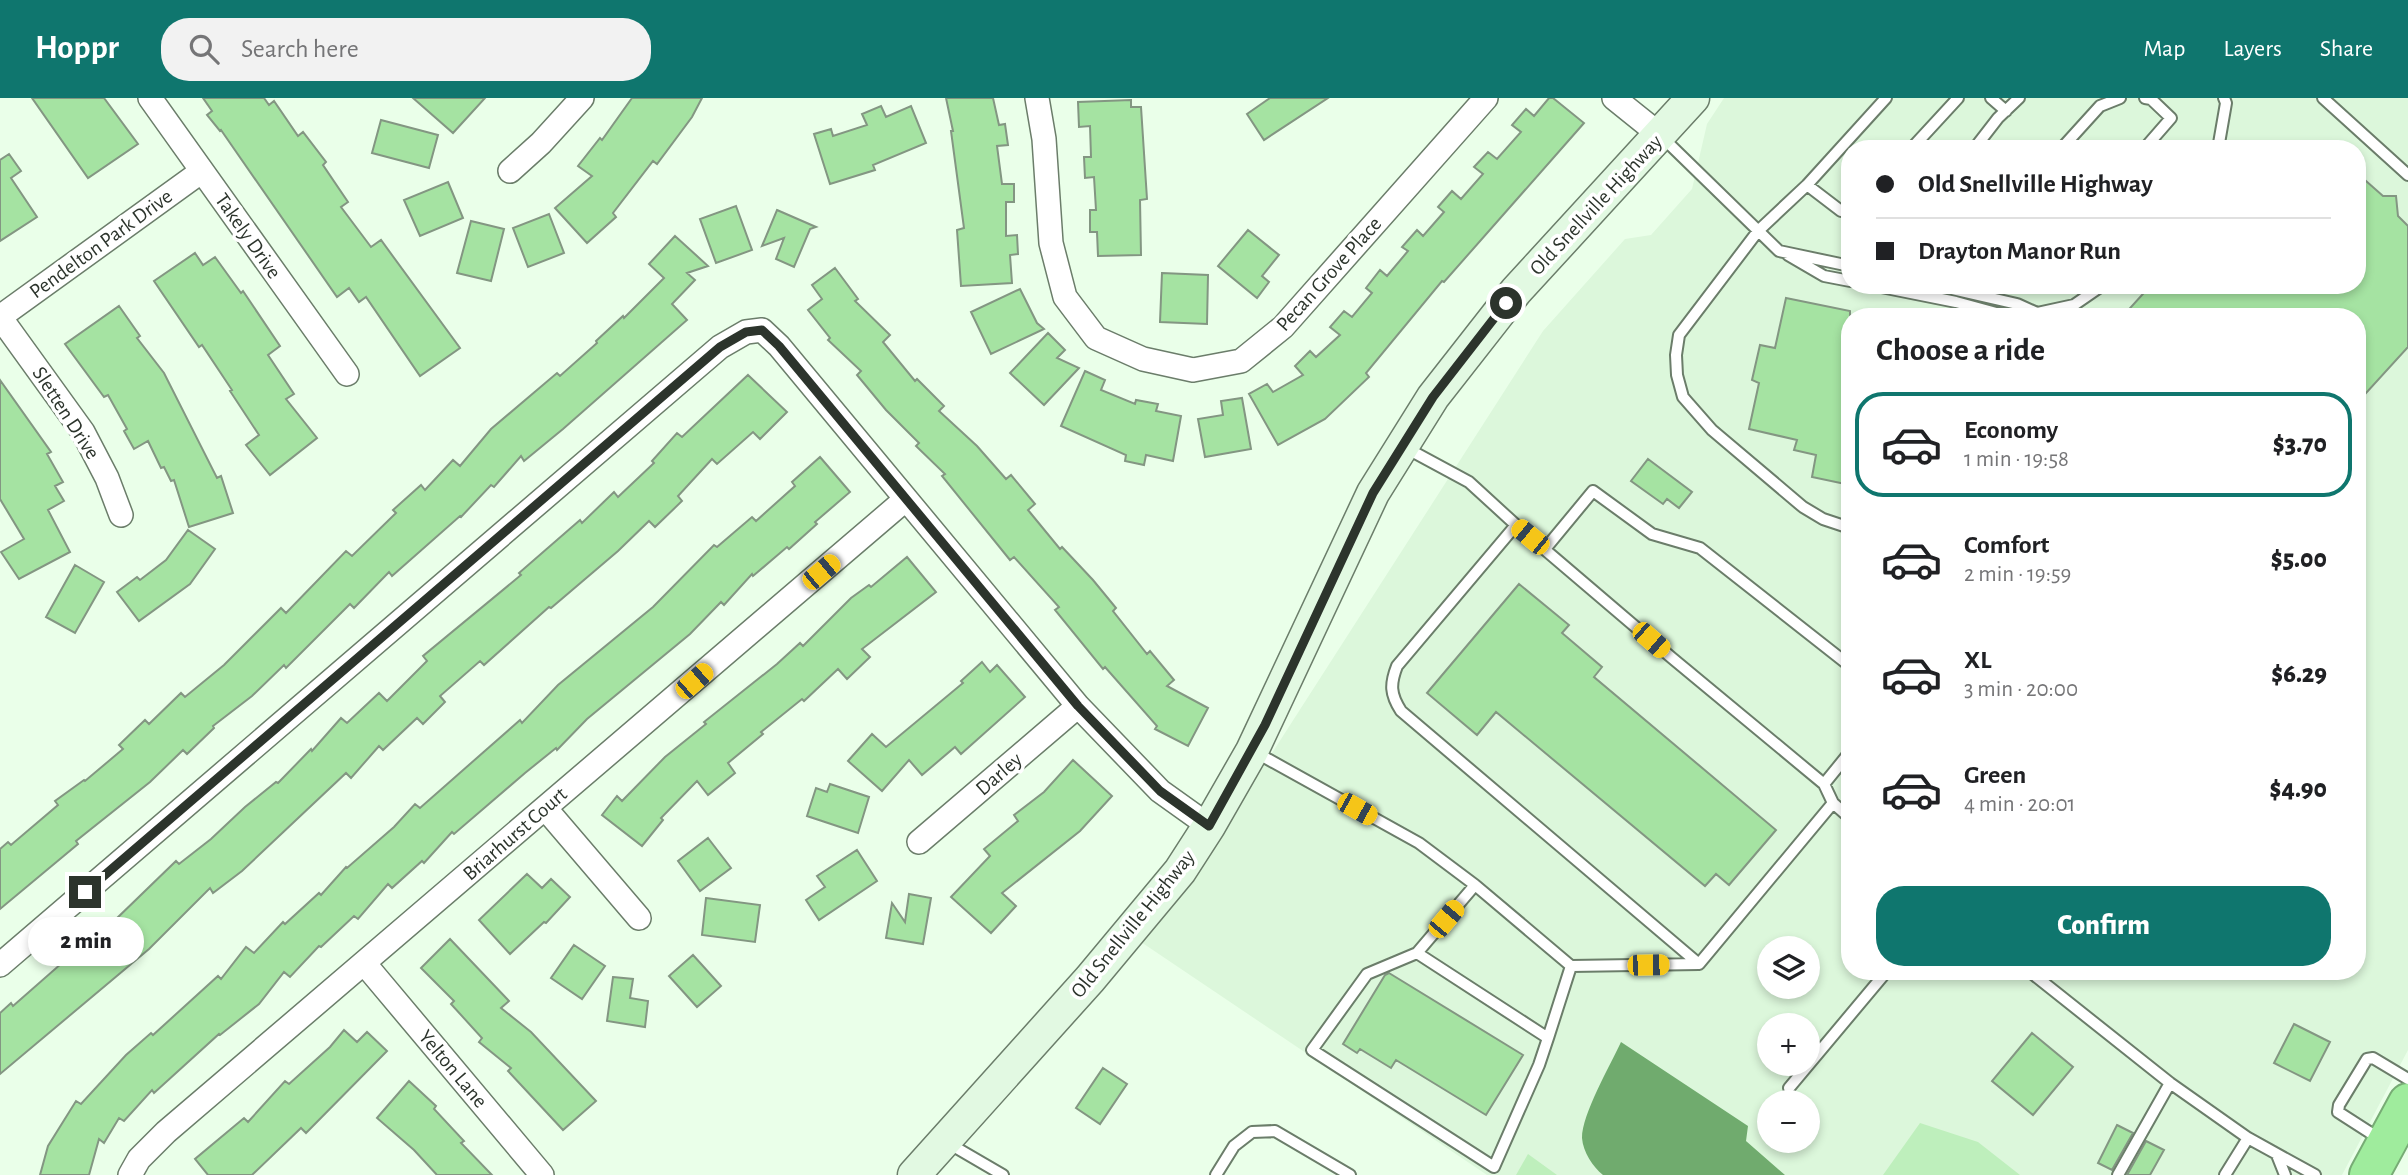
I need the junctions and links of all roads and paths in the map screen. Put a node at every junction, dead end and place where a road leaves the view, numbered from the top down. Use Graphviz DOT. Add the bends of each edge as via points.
graph roads {
  1 [pos="150,98"];
  2 [pos="582,98"];
  3 [pos="1037,98"];
  4 [pos="1486,98"];
  5 [pos="1614,98"];
  6 [pos="1693,98"];
  7 [pos="1886,98"];
  8 [pos="1958,98"];
  9 [pos="1991,98"];
  10 [pos="2019,98"];
  11 [pos="2120,98"];
  12 [pos="2145,98"];
  13 [pos="2224,98"];
  14 [pos="2323,98"];
  15 [pos="2006,111"];
  16 [pos="1660,135"];
  17 [pos="1847,140"];
  18 [pos="1919,140"];
  19 [pos="1982,140"];
  20 [pos="2069,140"];
  21 [pos="2152,140"];
  22 [pos="2220,140"];
  23 [pos="1841,147"];
  24 [pos="202,171"];
  25 [pos="510,171"];
  26 [pos="2408,176"];
  27 [pos="1807,184"];
  28 [pos="1841,211"];
  29 [pos="1758,231"];
  30 [pos="1779,251"];
  31 [pos="1841,258"];
  32 [pos="1829,261"];
  33 [pos="1841,264"];
  34 [pos="1841,279"];
  35 [pos="1916,294"];
  36 [pos="1982,294"];
  37 [pos="2090,294"];
  38 [pos="1978,308"];
  39 [pos="2027,308"];
  40 [pos="2060,308"];
  41 [pos="0,317"];
  42 [pos="347,374"];
  43 [pos="1401,446"];
  44 [pos="906,499"];
  45 [pos="121,515"];
  46 [pos="1516,525"];
  47 [pos="1841,525"];
  48 [pos="1545,549"];
  49 [pos="1841,659"];
  50 [pos="1078,706"];
  51 [pos="1252,751"];
  52 [pos="1841,763"];
  53 [pos="1824,784"];
  54 [pos="1833,803"];
  55 [pos="545,808"];
  56 [pos="1841,810"];
  57 [pos="1209,826"];
  58 [pos="919,842"];
  59 [pos="1475,885"];
  60 [pos="639,918"];
  61 [pos="1417,953"];
  62 [pos="364,963"];
  63 [pos="1699,964"];
  64 [pos="0,965"];
  65 [pos="1571,966"];
  66 [pos="1879,980"];
  67 [pos="2040,980"];
  68 [pos="1548,1038"];
  69 [pos="2408,1079"];
  70 [pos="2171,1083"];
  71 [pos="1789,1088"];
  72 [pos="2408,1103"];
  73 [pos="2248,1138"];
  74 [pos="945,1141"];
  75 [pos="2277,1156"];
  76 [pos="2371,1164"];
  77 [pos="130,1175"];
  78 [pos="542,1175"];
  79 [pos="914,1175"];
  80 [pos="1003,1175"];
  81 [pos="1216,1175"];
  82 [pos="1350,1175"];
  83 [pos="2118,1175"];
  84 [pos="2225,1175"];
  85 [pos="2286,1175"];
  86 [pos="2315,1175"];
  1 -- 24 [label="street, Takely Drive"];
  2 -- 25 [label="street"];
  3 -- 4 [label="street, Pecan Grove Place" via="1051,243 1065,297 1097,338 1143,359 1193,370 1241,361 1283,327"];
  5 -- 16 [label="street"];
  6 -- 16 [label="street, Old Snellville Highway"];
  7 -- 17 [label="lane"];
  8 -- 18 [label="lane"];
  9 -- 15 [label="lane"];
  10 -- 15 [label="lane"];
  11 -- 20 [label="lane" via="2100,106"];
  12 -- 21 [label="lane" via="2171,118"];
  13 -- 22 [label="lane"];
  14 -- 26 [label="lane"];
  15 -- 19 [label="lane"];
  16 -- 29 [label="lane"];
  16 -- 43 [label="street, Old Snellville Highway" via="1510,299"];
  23 -- 27 [label="lane"];
  24 -- 41 [label="street, Pendelton Park Drive"];
  24 -- 42 [label="street, Takely Drive"];
  27 -- 28 [label="lane"];
  27 -- 29 [label="lane"];
  29 -- 30 [label="lane"];
  29 -- 47 [label="lane" via="1679,335 1677,375 1683,397 1713,430 1803,508"];
  30 -- 32 [label="lane"];
  30 -- 34 [label="lane" via="1824,276"];
  31 -- 32 [label="lane"];
  32 -- 33 [label="lane"];
  35 -- 38 [label="lane"];
  36 -- 39 [label="lane"];
  37 -- 40 [label="lane"];
  41 -- 45 [label="street, Sletten Drive" via="83,432"];
  43 -- 46 [label="lane" via="1469,482"];
  43 -- 51 [label="street, Old Snellville Highway" via="1373,493"];
  44 -- 50 [label="street"];
  44 -- 55 [label="street, Briarhurst Court"];
  44 -- 64 [label="street" via="779,346 762,330 746,332 720,347"];
  46 -- 48 [label="lane"];
  46 -- 63 [label="lane" via="1397,666 1391,691 1401,711"];
  48 -- 49 [label="lane" via="1593,491 1652,534 1700,548"];
  48 -- 53 [label="lane"];
  50 -- 57 [label="street" via="1160,791"];
  50 -- 58 [label="street, Darley"];
  51 -- 57 [label="street, Old Snellville Highway"];
  51 -- 59 [label="lane" via="1419,843"];
  52 -- 53 [label="lane"];
  53 -- 54 [label="lane"];
  54 -- 56 [label="lane"];
  54 -- 63 [label="lane"];
  55 -- 60 [label="street"];
  55 -- 62 [label="street, Briarhurst Court"];
  57 -- 74 [label="street, Old Snellville Highway" via="1180,871 1090,979"];
  59 -- 61 [label="lane"];
  59 -- 65 [label="lane"];
  61 -- 68 [label="lane"];
  61 -- 68 [label="lane" via="1367,974 1312,1050 1493,1167"];
  62 -- 77 [label="street, Briarhurst Court" via="166,1132"];
  62 -- 78 [label="street, Yelton Lane"];
  63 -- 65 [label="lane"];
  65 -- 68 [label="lane"];
  66 -- 71 [label="lane"];
  67 -- 70 [label="lane"];
  69 -- 76 [label="lane" via="2374,1058 2367,1059 2339,1105 2338,1112"];
  70 -- 73 [label="lane"];
  70 -- 83 [label="lane"];
  72 -- 76 [label="highway"];
  73 -- 75 [label="lane"];
  73 -- 84 [label="lane"];
  74 -- 79 [label="street, Old Snellville Highway"];
  74 -- 80 [label="lane"];
  75 -- 85 [label="lane"];
  75 -- 86 [label="lane"];
  81 -- 82 [label="lane" via="1234,1146 1252,1132 1275,1131"];
}
